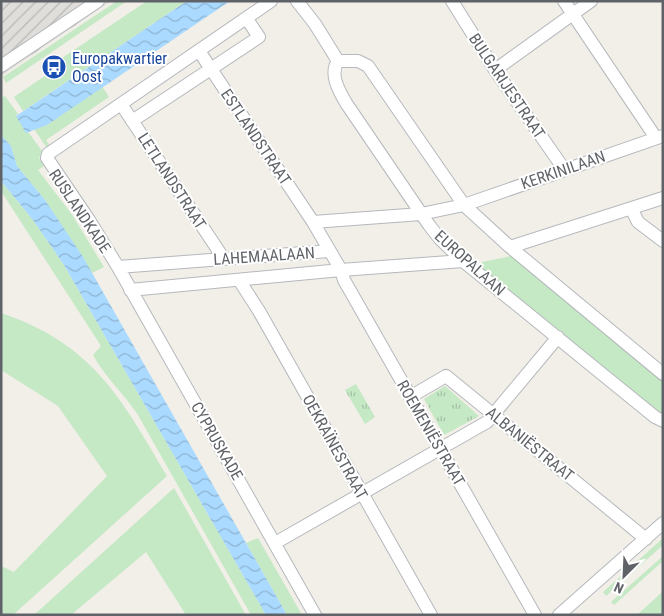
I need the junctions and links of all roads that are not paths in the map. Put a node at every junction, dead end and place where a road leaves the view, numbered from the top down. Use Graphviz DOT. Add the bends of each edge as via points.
graph roads {
  1 [pos="98,1"];
  2 [pos="271,1"];
  3 [pos="297,1"];
  4 [pos="306,1"];
  5 [pos="452,1"];
  6 [pos="564,1"];
  7 [pos="591,1"];
  8 [pos="573,14"];
  9 [pos="247,19"];
  10 [pos="315,24"];
  11 [pos="199,51"];
  12 [pos="338,61"];
  13 [pos="1,66"];
  14 [pos="211,68"];
  15 [pos="494,70"];
  16 [pos="121,104"];
  17 [pos="132,121"];
  18 [pos="659,137"];
  19 [pos="564,170"];
  20 [pos="663,198"];
  21 [pos="464,205"];
  22 [pos="631,208"];
  23 [pos="421,214"];
  24 [pos="313,222"];
  25 [pos="663,241"];
  26 [pos="510,247"];
  27 [pos="329,251"];
  28 [pos="224,259"];
  29 [pos="463,261"];
  30 [pos="118,267"];
  31 [pos="341,270"];
  32 [pos="238,280"];
  33 [pos="130,290"];
  34 [pos="558,337"];
  35 [pos="663,374"];
  36 [pos="410,397"];
  37 [pos="493,414"];
  38 [pos="663,421"];
  39 [pos="439,448"];
  40 [pos="361,494"];
  41 [pos="663,523"];
  42 [pos="646,539"];
  43 [pos="274,543"];
  44 [pos="316,615"];
  45 [pos="431,615"];
  46 [pos="535,615"];
  47 [pos="560,615"];
  1 -- 13 [label="street"];
  2 -- 9 [label="street, RUSLANDKADE"];
  3 -- 10 [label="street"];
  4 -- 10 [label="street"];
  5 -- 15 [label="street, BULGARIJESTRAAT"];
  6 -- 8 [label="street"];
  7 -- 8 [label="street"];
  8 -- 15 [label="street"];
  8 -- 18 [label="street"];
  9 -- 11 [label="street, RUSLANDKADE"];
  9 -- 14 [label="street" via="259,37"];
  10 -- 12 [label="street"];
  11 -- 14 [label="street, ESTLANDSTRAAT"];
  11 -- 16 [label="street, RUSLANDKADE"];
  12 -- 21 [label="street" via="358,61 368,66"];
  12 -- 23 [label="street, EUROPALAAN" via="335,70 338,88"];
  14 -- 17 [label="street"];
  14 -- 24 [label="street, ESTLANDSTRAAT"];
  15 -- 19 [label="street, BULGARIJESTRAAT"];
  16 -- 17 [label="street, LETLANDSTRAAT"];
  16 -- 30 [label="street, RUSLANDKADE" via="48,154 47,158"];
  17 -- 28 [label="street, LETLANDSTRAAT"];
  18 -- 19 [label="street, KERKINILAAN"];
  19 -- 21 [label="street, KERKINILAAN"];
  20 -- 22 [label="street"];
  21 -- 23 [label="street, KERKINILAAN"];
  21 -- 26 [label="street"];
  22 -- 25 [label="street" via="638,222"];
  22 -- 26 [label="street"];
  23 -- 24 [label="street, LAHEMAALAAN"];
  23 -- 29 [label="street, EUROPALAAN"];
  24 -- 27 [label="street, LAHEMAALAAN"];
  26 -- 35 [label="street"];
  27 -- 28 [label="street, LAHEMAALAAN"];
  27 -- 31 [label="street, ROEMENIËSTRAAT"];
  28 -- 30 [label="street, LAHEMAALAAN"];
  29 -- 31 [label="street, LAHEMAALAAN"];
  29 -- 34 [label="street, EUROPALAAN"];
  30 -- 33 [label="street, CYPRUSKADE"];
  31 -- 32 [label="street, LAHEMAALAAN"];
  31 -- 36 [label="street, ROEMENIËSTRAAT"];
  32 -- 33 [label="street, LAHEMAALAAN"];
  32 -- 40 [label="street, OEKRAÏNESTRAAT" via="259,311"];
  33 -- 43 [label="street, CYPRUSKADE"];
  34 -- 37 [label="street"];
  34 -- 38 [label="street, EUROPALAAN"];
  36 -- 37 [label="street, ALBANIËSTRAAT" via="446,376"];
  36 -- 39 [label="street, ROEMENIËSTRAAT"];
  37 -- 39 [label="street" via="487,422"];
  37 -- 42 [label="street, ALBANIËSTRAAT"];
  39 -- 40 [label="street"];
  39 -- 46 [label="street, ROEMENIËSTRAAT"];
  40 -- 43 [label="street"];
  40 -- 45 [label="street, OEKRAÏNESTRAAT"];
  41 -- 42 [label="street"];
  42 -- 47 [label="street"];
  43 -- 44 [label="street, CYPRUSKADE"];
}
